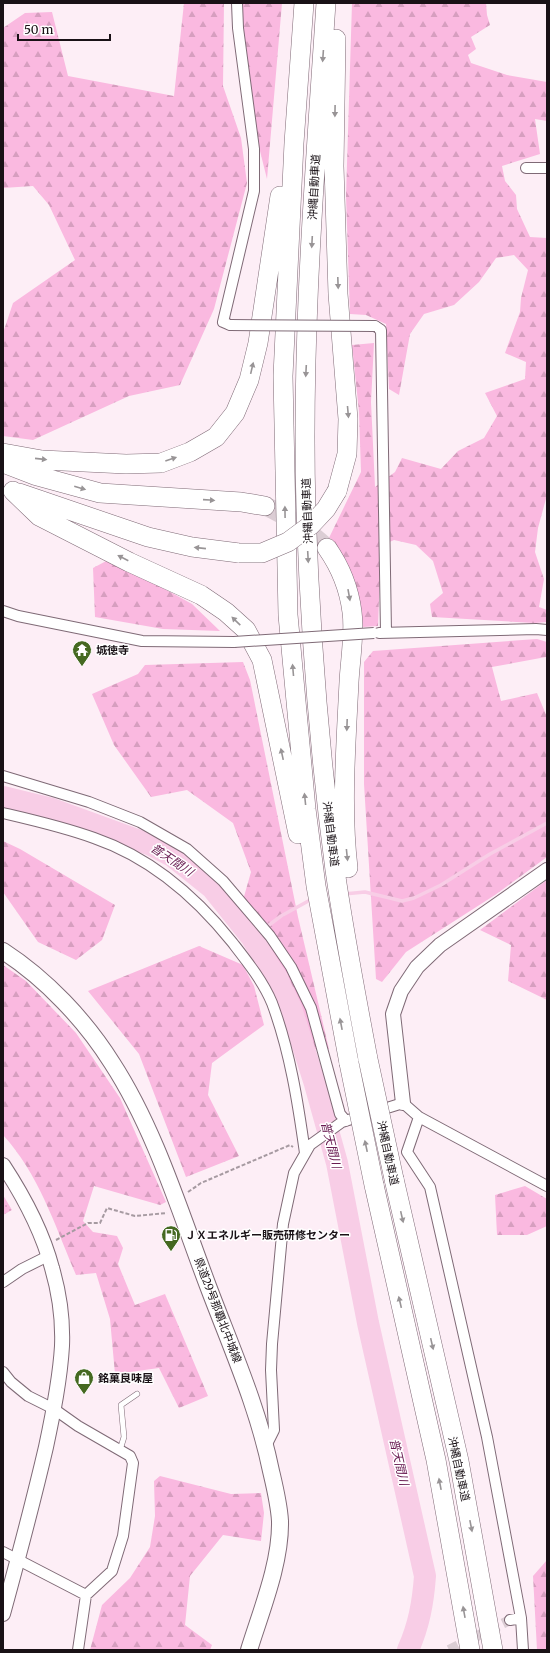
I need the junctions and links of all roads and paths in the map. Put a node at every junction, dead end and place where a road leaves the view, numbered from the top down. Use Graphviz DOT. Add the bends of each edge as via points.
graph roads {
  1 [pos="237,3"];
  2 [pos="304,3"];
  3 [pos="327,3"];
  4 [pos="294,143"];
  5 [pos="526,168"];
  6 [pos="547,168"];
  7 [pos="3,453"];
  8 [pos="3,463"];
  9 [pos="8,489"];
  10 [pos="265,506"];
  11 [pos="327,548"];
  12 [pos="3,611"];
  13 [pos="547,630"];
  14 [pos="386,632"];
  15 [pos="3,776"];
  16 [pos="3,814"];
  17 [pos="547,870"];
  18 [pos="316,886"];
  19 [pos="3,951"];
  20 [pos="351,969"];
  21 [pos="403,1103"];
  22 [pos="419,1117"];
  23 [pos="344,1122"];
  24 [pos="290,1145"];
  25 [pos="308,1149"];
  26 [pos="3,1165"];
  27 [pos="547,1186"];
  28 [pos="188,1192"];
  29 [pos="170,1212"];
  30 [pos="53,1241"];
  31 [pos="48,1256"];
  32 [pos="3,1282"];
  33 [pos="3,1372"];
  34 [pos="137,1394"];
  35 [pos="54,1409"];
  36 [pos="266,1446"];
  37 [pos="120,1450"];
  38 [pos="3,1552"];
  39 [pos="18,1558"];
  40 [pos="86,1595"];
  41 [pos="3,1614"];
  42 [pos="521,1618"];
  43 [pos="510,1620"];
  44 [pos="78,1650"];
  45 [pos="248,1650"];
  46 [pos="470,1650"];
  47 [pos="493,1650"];
  48 [pos="523,1650"];
  1 -- 14 [label="street, bridge" via="254,149 254,191 223,322 230,325 375,326 381,330"];
  2 -- 4 [label="highway, 沖縄自動車道"];
  3 -- 9 [label="highway, one-way, bridge" via="336,27 334,166 338,294 348,419 347,454 337,491 326,509 311,525 288,542 262,553 239,553 192,547 148,537"];
  3 -- 20 [label="highway, 沖縄自動車道, one-way" via="315,165 306,379 306,508 311,611 326,793"];
  7 -- 4 [label="highway, one-way" via="42,460 126,464 161,462 190,452 216,438 235,412 250,380 258,343 284,163"];
  18 -- 4 [label="highway, 沖縄自動車道, one-way" via="306,809 288,614 283,376"];
  5 -- 6 [label="street"];
  8 -- 10 [label="highway, one-way" via="34,475 100,493 241,502"];
  18 -- 9 [label="highway, one-way" via="302,852 262,660 246,630 226,612 200,595 39,516"];
  11 -- 20 [label="highway, one-way" via="338,563 347,586 352,614 345,779 346,846 353,911"];
  12 -- 14 [label="street, bridge" via="142,641 234,642"];
  13 -- 14 [label="street"];
  15 -- 23 [label="street" via="140,822 187,849 223,881 260,923 291,966 311,1008"];
  16 -- 25 [label="street" via="95,838 135,857 175,884 213,919 247,961 271,1002 285,1046"];
  17 -- 21 [label="street" via="440,945 417,967 401,991 393,1014"];
  46 -- 18 [label="highway, 沖縄自動車道, one-way, bridge" via="436,1460 374,1185"];
  19 -- 36 [label="main road, 県道29号那覇北中城線" via="43,982 74,1014 112,1062 131,1095 160,1161 244,1377"];
  20 -- 47 [label="highway, 沖縄自動車道, one-way, bridge" via="394,1179 458,1461"];
  21 -- 22 [label="street"];
  21 -- 23 [label="street"];
  22 -- 27 [label="street"];
  22 -- 42 [label="street" via="407,1152 430,1187 487,1438"];
  23 -- 25 [label="street"];
  24 -- 28 [label="path" via="201,1183"];
  25 -- 36 [label="street" via="294,1173 282,1224 272,1344 274,1430"];
  26 -- 31 [label="street" via="34,1217"];
  29 -- 30 [label="path" via="135,1216 107,1208 100,1224 88,1223"];
  31 -- 32 [label="street"];
  31 -- 35 [label="street" via="59,1301 62,1345"];
  33 -- 35 [label="street" via="28,1396"];
  34 -- 37 [label="lane" via="121,1405 124,1436"];
  35 -- 37 [label="street"];
  35 -- 39 [label="street"];
  36 -- 45 [label="main road, 県道29号那覇北中城線" via="277,1496 280,1536 264,1602"];
  37 -- 40 [label="street" via="130,1456 133,1463 123,1536 112,1571"];
  38 -- 39 [label="street"];
  39 -- 40 [label="street"];
  39 -- 41 [label="street"];
  40 -- 44 [label="street"];
  42 -- 43 [label="street"];
  42 -- 48 [label="street"];
}
